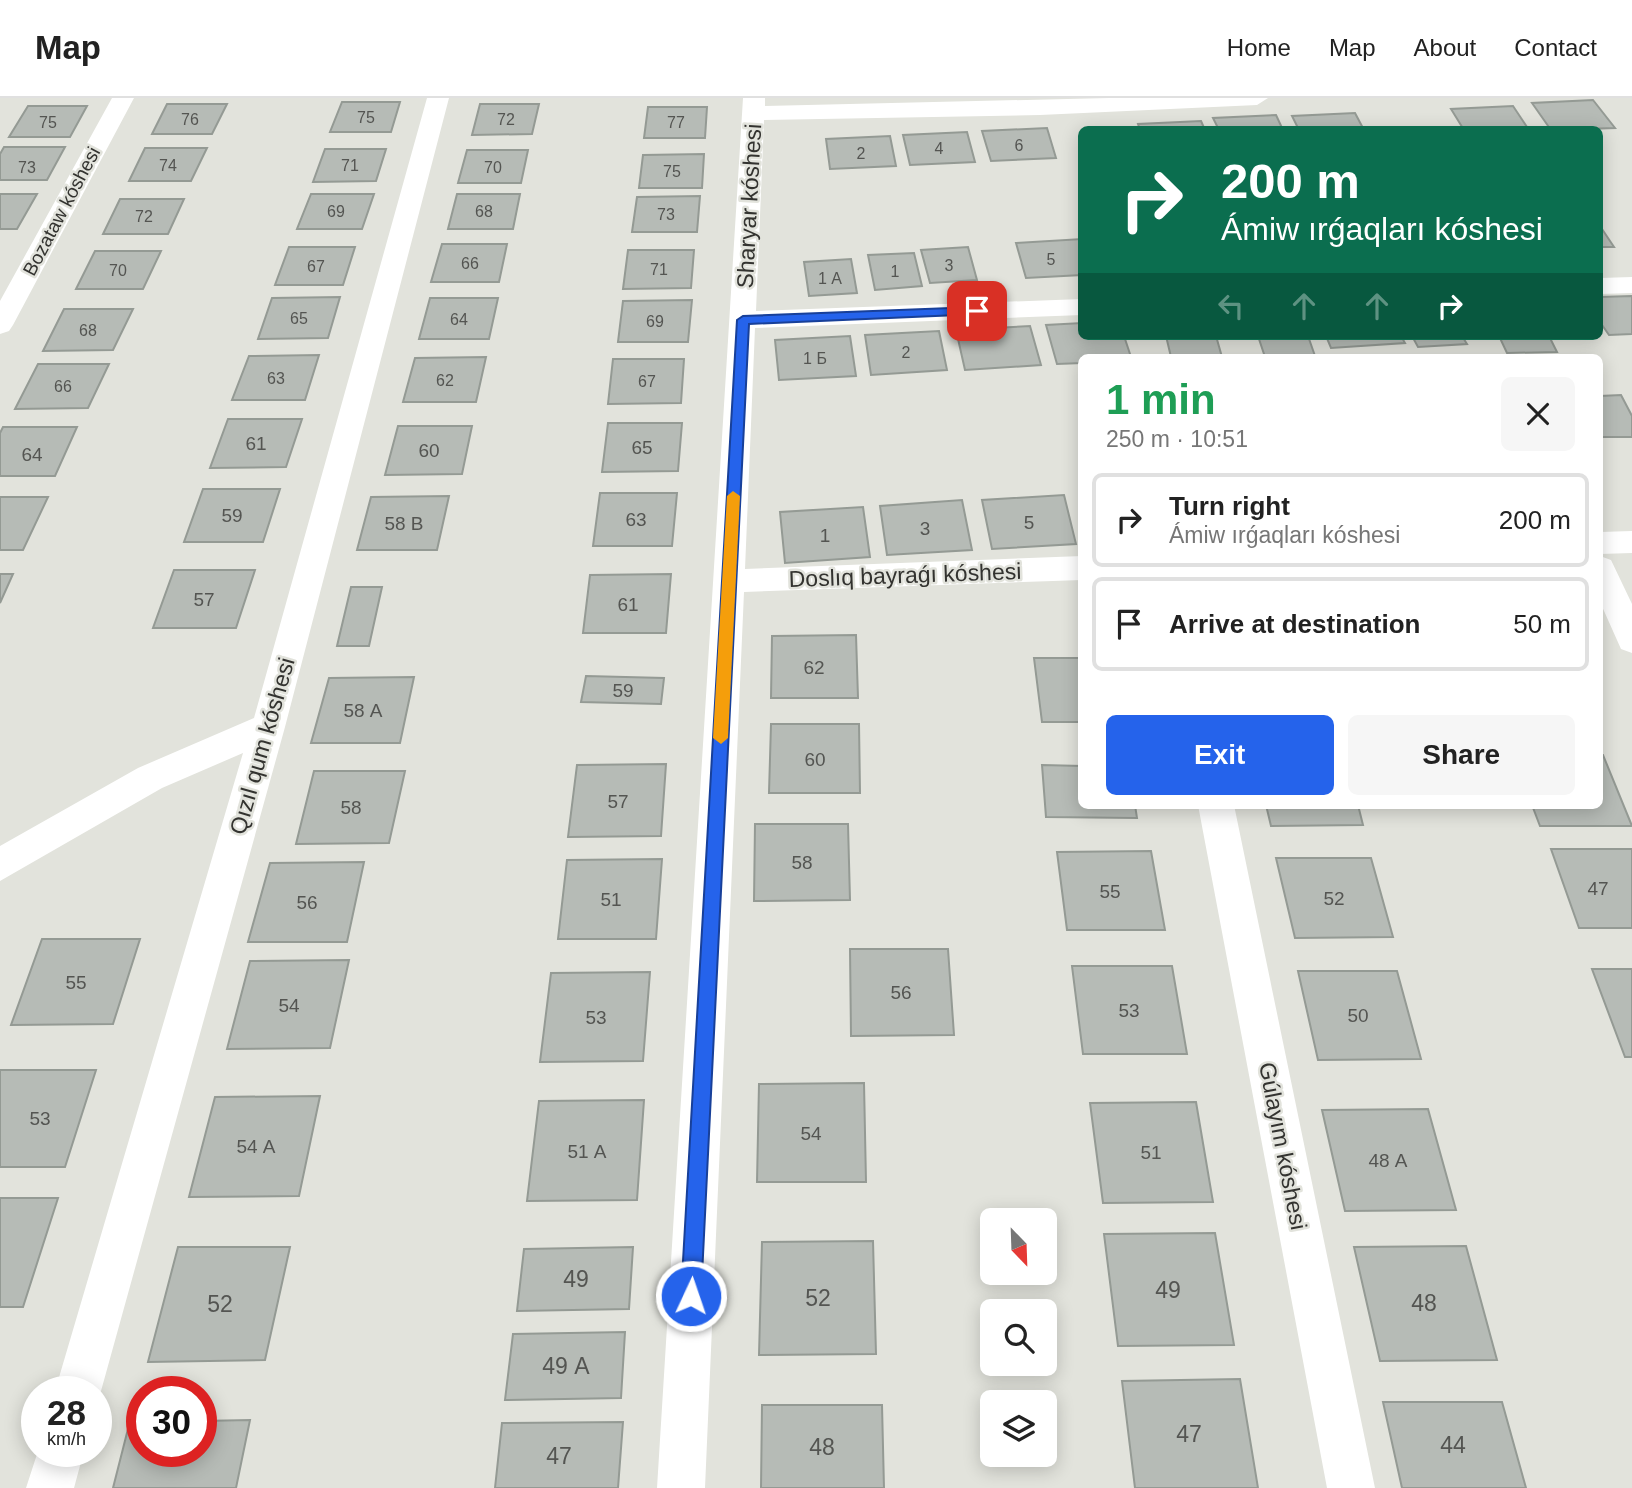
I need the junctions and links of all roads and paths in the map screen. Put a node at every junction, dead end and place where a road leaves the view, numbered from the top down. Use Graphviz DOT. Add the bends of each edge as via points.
graph roads {
  1 [pos="123,98"];
  2 [pos="438,98"];
  3 [pos="1257,98"];
  4 [pos="754,106"];
  5 [pos="1632,285"];
  6 [pos="1603,286"];
  7 [pos="1078,307"];
  8 [pos="743,320"];
  9 [pos="0,325"];
  10 [pos="1632,542"];
  11 [pos="1603,543"];
  12 [pos="1078,568"];
  13 [pos="1603,575"];
  14 [pos="729,581"];
  15 [pos="1632,640"];
  16 [pos="268,727"];
  17 [pos="1217,809"];
  18 [pos="0,865"];
  19 [pos="82,1376"];
  20 [pos="56,1467"];
  21 [pos="50,1488"];
  22 [pos="681,1488"];
  23 [pos="1351,1488"];
  1 -- 9 [label="street, Bozataw kóshesi"];
  2 -- 16 [label="street, Qızıl qum kóshesi"];
  3 -- 4 [label="street" via="1040,108"];
  4 -- 8 [label="street, Sharyar kóshesi"];
  5 -- 6 [label="street"];
  7 -- 8 [label="street"];
  8 -- 14 [label="street, Sharyar kóshesi"];
  10 -- 11 [label="street"];
  12 -- 14 [label="street, Doslıq bayraǵı kóshesi"];
  13 -- 15 [label="street"];
  14 -- 22 [label="street, Sharyar kóshesi"];
  16 -- 18 [label="street" via="150,778"];
  16 -- 19 [label="street, Qızıl qum kóshesi"];
  17 -- 23 [label="street, Gúlayım kóshesi"];
  20 -- 21 [label="street"];
}
